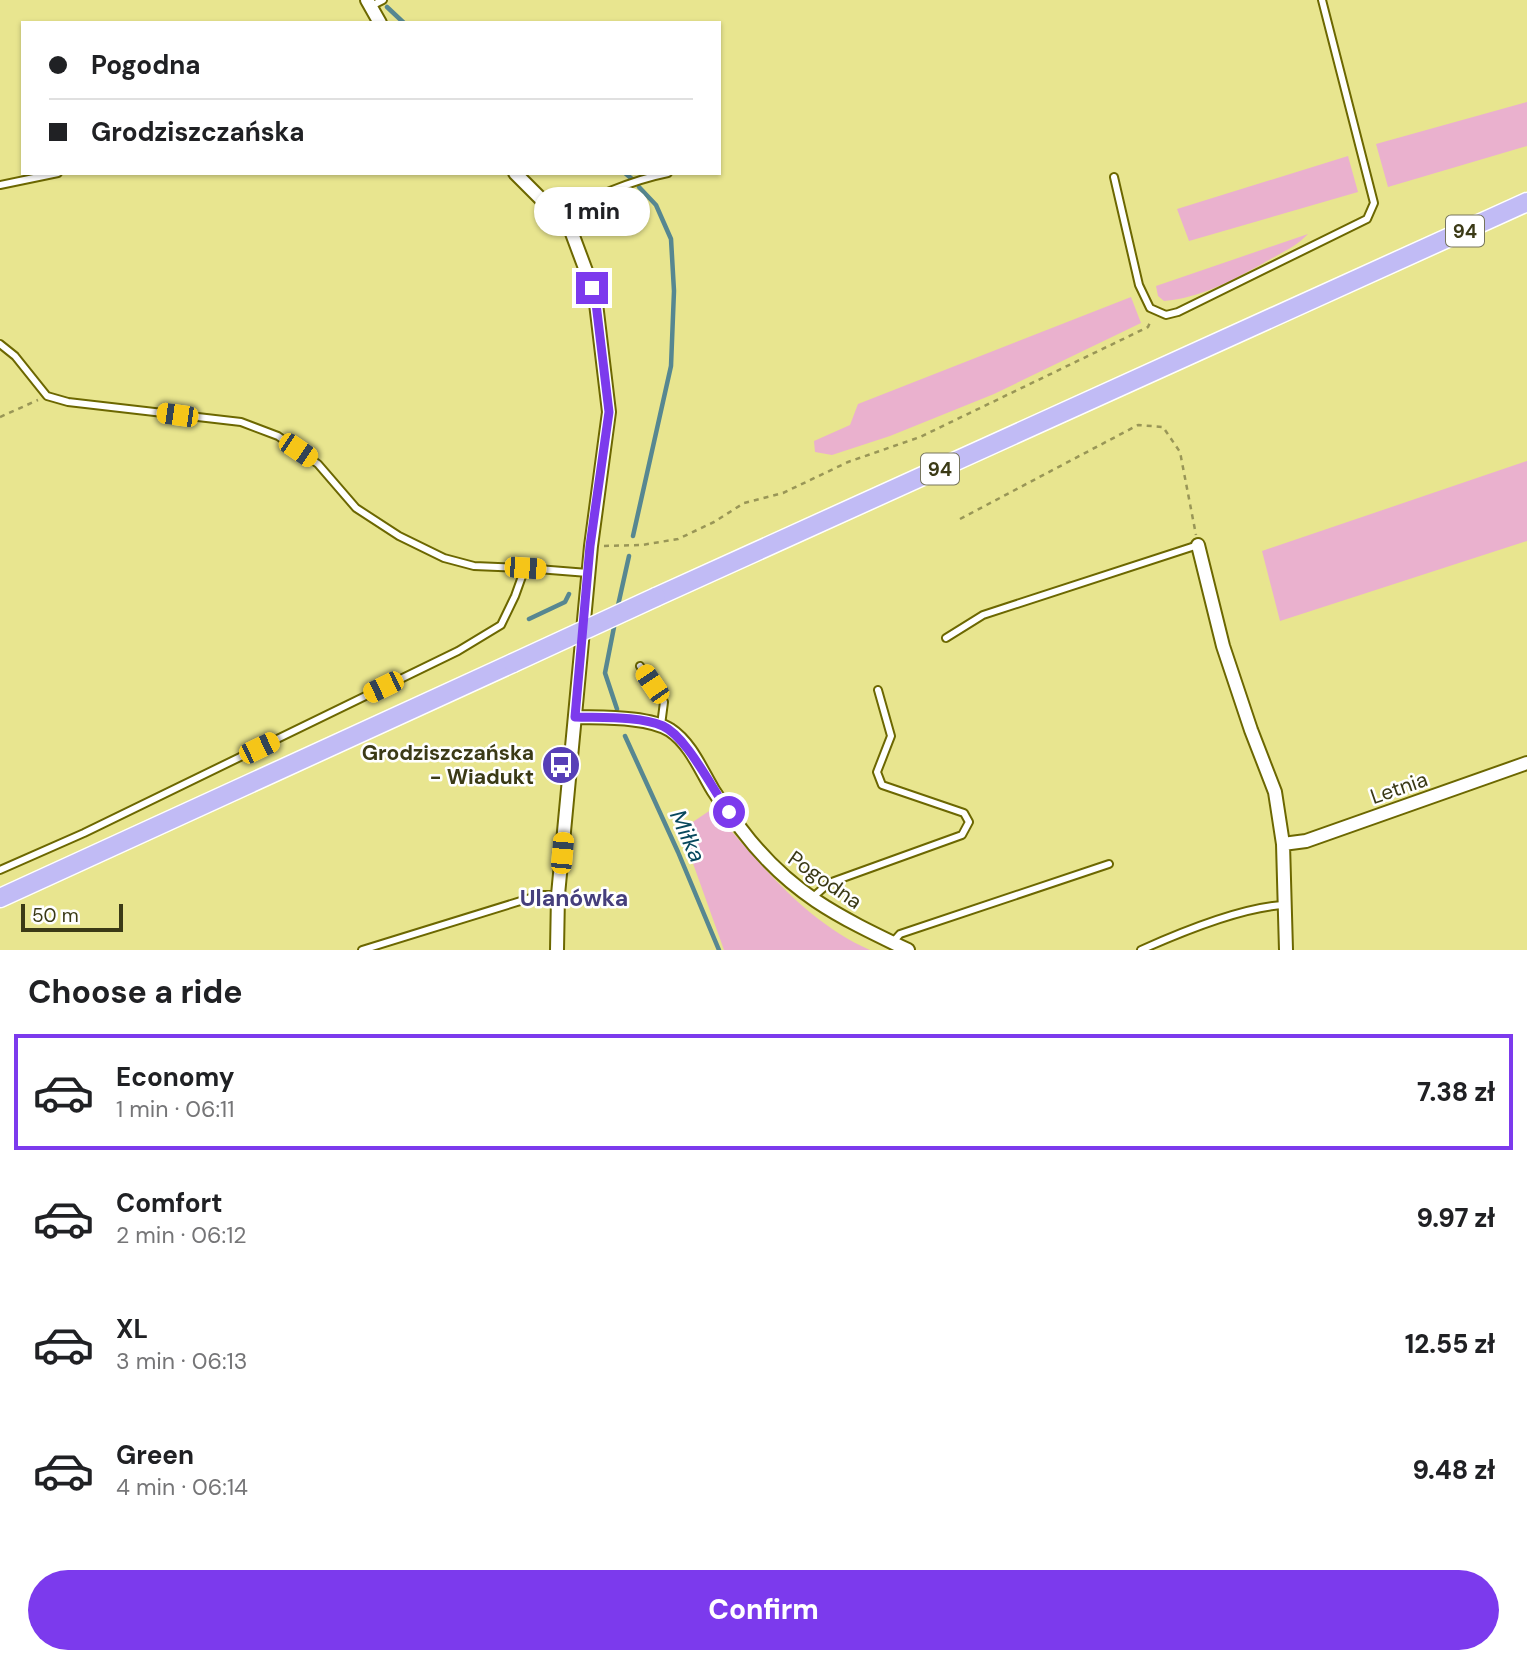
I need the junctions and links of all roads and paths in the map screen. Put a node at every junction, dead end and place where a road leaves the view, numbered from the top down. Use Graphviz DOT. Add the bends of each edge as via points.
graph roads {
  1 [pos="383,0"];
  2 [pos="1322,0"];
  3 [pos="369,3"];
  4 [pos="379,21"];
  5 [pos="48,175"];
  6 [pos="517,175"];
  7 [pos="659,175"];
  8 [pos="1114,177"];
  9 [pos="0,185"];
  10 [pos="1527,202"];
  11 [pos="558,216"];
  12 [pos="1155,312"];
  13 [pos="0,344"];
  14 [pos="47,396"];
  15 [pos="0,417"];
  16 [pos="960,519"];
  17 [pos="1198,545"];
  18 [pos="590,546"];
  19 [pos="525,568"];
  20 [pos="588,573"];
  21 [pos="946,638"];
  22 [pos="640,666"];
  23 [pos="878,690"];
  24 [pos="575,717"];
  25 [pos="662,725"];
  26 [pos="1527,763"];
  27 [pos="1283,844"];
  28 [pos="1109,864"];
  29 [pos="0,870"];
  30 [pos="558,895"];
  31 [pos="0,898"];
  32 [pos="811,899"];
  33 [pos="1284,905"];
  34 [pos="892,943"];
  35 [pos="362,950"];
  36 [pos="557,950"];
  37 [pos="908,950"];
  38 [pos="1140,950"];
  39 [pos="1286,950"];
  1 -- 3 [label="lane"];
  2 -- 12 [label="lane" via="1374,203 1367,219 1178,312"];
  3 -- 4 [label="street"];
  5 -- 9 [label="lane"];
  6 -- 11 [label="street"];
  7 -- 11 [label="lane"];
  8 -- 12 [label="lane" via="1139,285"];
  10 -- 31 [label="main road, 94, bridge"];
  11 -- 18 [label="street" via="570,228 595,295 609,412"];
  12 -- 18 [label="path" via="1148,327 920,437 848,462 783,493 744,503 678,538 642,545"];
  13 -- 14 [label="lane"];
  14 -- 15 [label="path"];
  14 -- 19 [label="lane" via="241,422 278,436 318,464 356,508 399,536 444,558 474,566"];
  16 -- 17 [label="path" via="1138,425 1163,426 1180,452"];
  17 -- 21 [label="lane" via="983,615"];
  17 -- 27 [label="street" via="1223,646 1275,792"];
  18 -- 20 [label="street"];
  19 -- 20 [label="lane"];
  19 -- 29 [label="lane" via="501,625 458,651"];
  20 -- 24 [label="street"];
  22 -- 25 [label="lane" via="664,702"];
  23 -- 32 [label="lane" via="891,736 877,772 882,785 964,813 967,829 962,835 829,883"];
  24 -- 25 [label="street"];
  24 -- 30 [label="street"];
  25 -- 32 [label="street, Pogodna" via="683,742 715,794 770,866"];
  26 -- 27 [label="street, Letnia" via="1306,841"];
  27 -- 33 [label="street"];
  28 -- 34 [label="lane" via="900,934"];
  30 -- 35 [label="lane" via="540,895"];
  30 -- 36 [label="street"];
  32 -- 34 [label="street, Pogodna"];
  33 -- 38 [label="lane" via="1263,906"];
  33 -- 39 [label="street"];
  34 -- 37 [label="street, Pogodna"];
}
